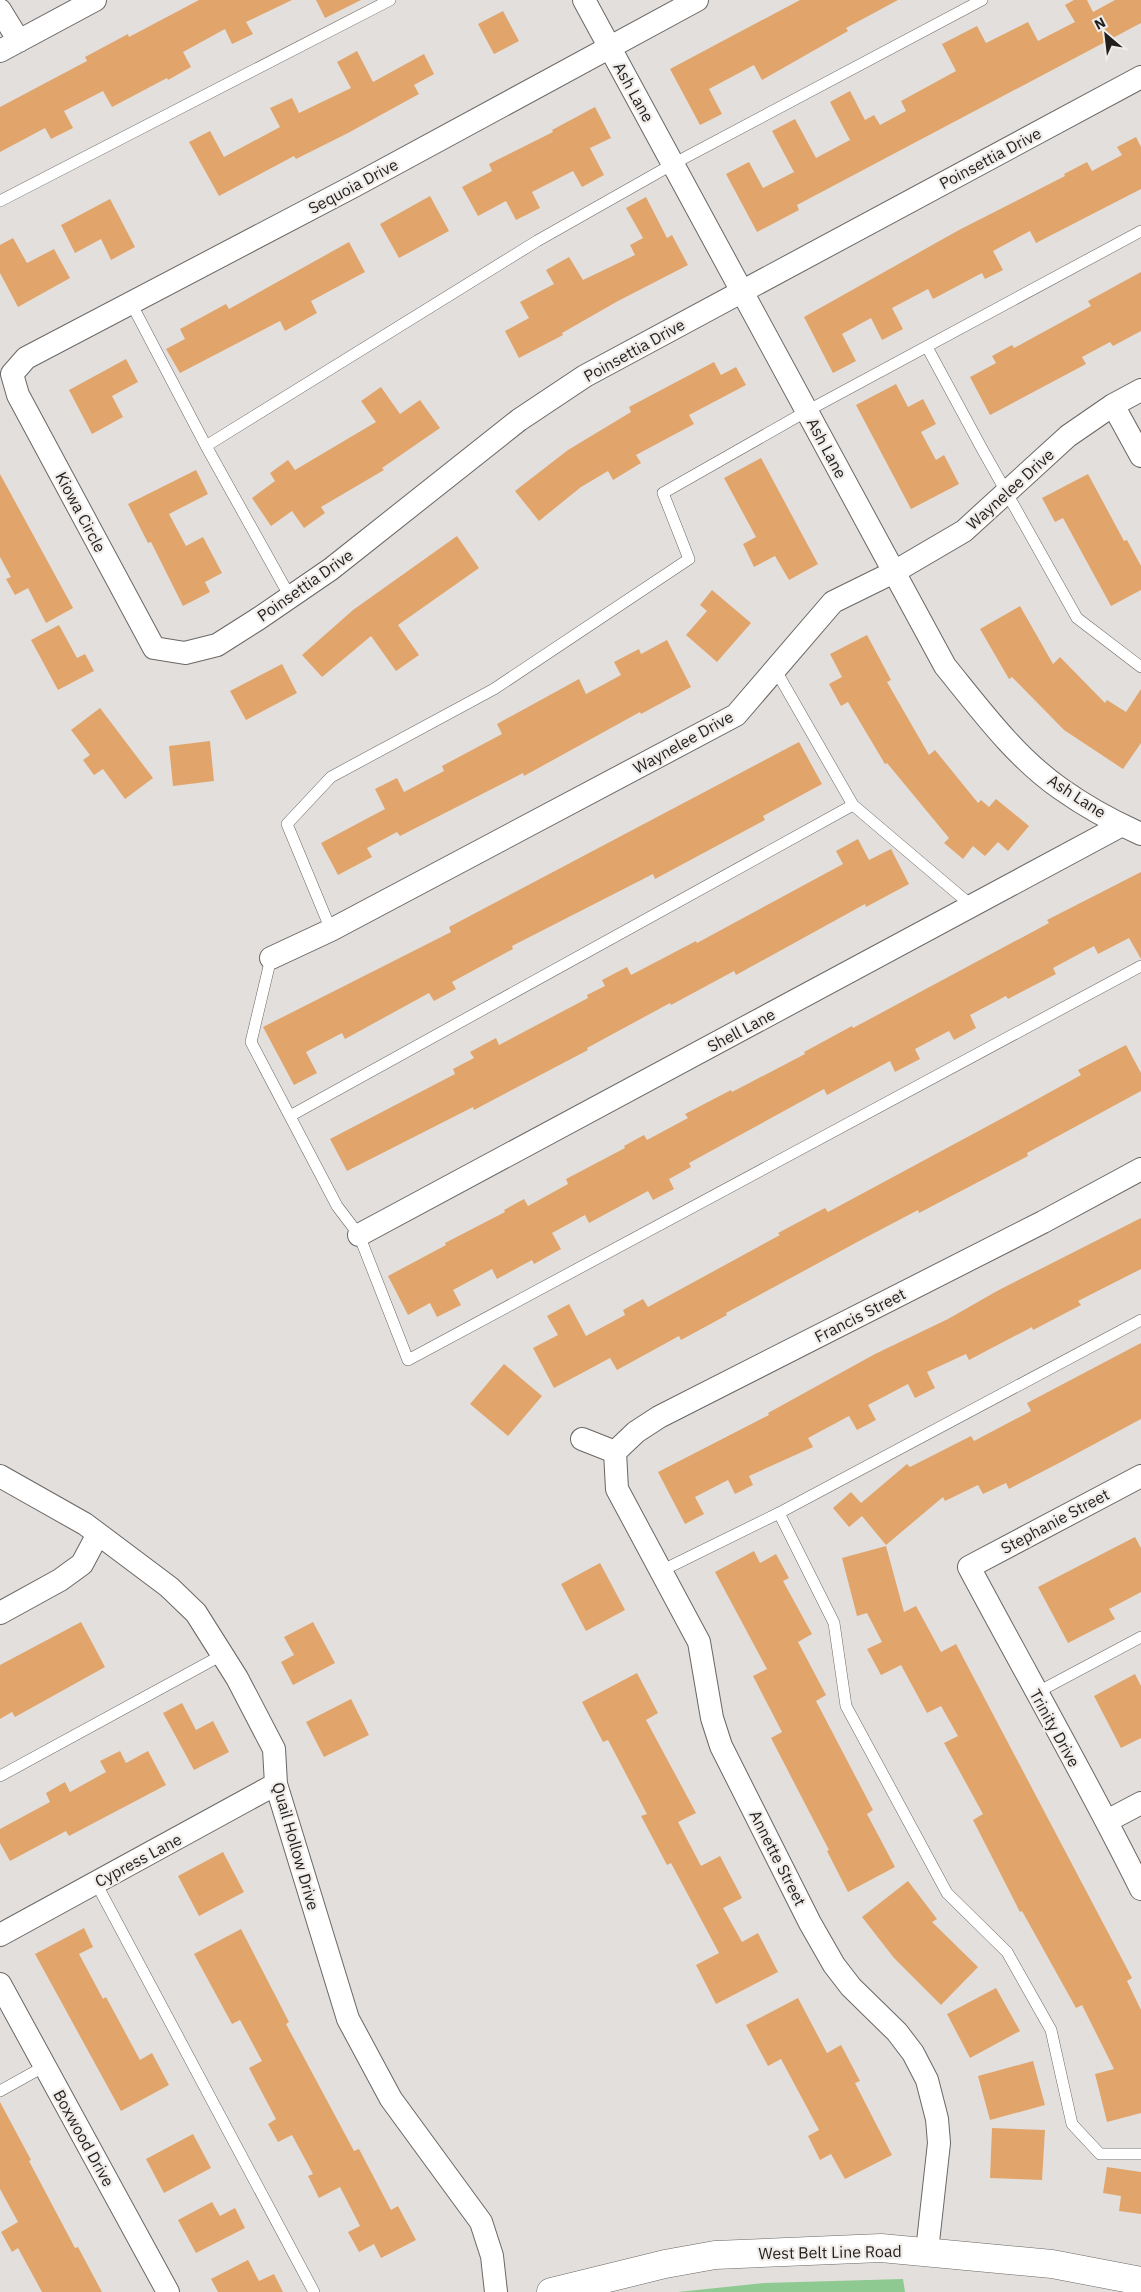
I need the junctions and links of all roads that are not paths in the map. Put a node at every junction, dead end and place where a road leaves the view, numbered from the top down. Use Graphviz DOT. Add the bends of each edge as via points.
graph roads {
  1 [pos="95,0"];
  2 [pos="390,0"];
  3 [pos="584,0"];
  4 [pos="697,0"];
  5 [pos="982,0"];
  6 [pos="0,10"];
  7 [pos="10,46"];
  8 [pos="609,47"];
  9 [pos="1141,77"];
  10 [pos="673,164"];
  11 [pos="0,201"];
  12 [pos="1141,232"];
  13 [pos="742,290"];
  14 [pos="131,303"];
  15 [pos="927,346"];
  16 [pos="12,374"];
  17 [pos="1141,390"];
  18 [pos="1113,405"];
  19 [pos="807,411"];
  20 [pos="206,446"];
  21 [pos="1141,456"];
  22 [pos="1006,491"];
  23 [pos="894,572"];
  24 [pos="291,596"];
  25 [pos="154,648"];
  26 [pos="1141,667"];
  27 [pos="775,670"];
  28 [pos="853,805"];
  29 [pos="1132,829"];
  30 [pos="972,906"];
  31 [pos="331,930"];
  32 [pos="271,958"];
  33 [pos="1141,966"];
  34 [pos="290,1116"];
  35 [pos="1141,1169"];
  36 [pos="358,1235"];
  37 [pos="1141,1320"];
  38 [pos="582,1439"];
  39 [pos="615,1452"];
  40 [pos="0,1476"];
  41 [pos="1141,1476"];
  42 [pos="779,1513"];
  43 [pos="98,1534"];
  44 [pos="969,1567"];
  45 [pos="661,1571"];
  46 [pos="0,1613"];
  47 [pos="1141,1637"];
  48 [pos="222,1655"];
  49 [pos="1036,1693"];
  50 [pos="0,1776"];
  51 [pos="276,1784"];
  52 [pos="1141,1803"];
  53 [pos="1107,1821"];
  54 [pos="96,1883"];
  55 [pos="1141,1889"];
  56 [pos="0,1935"];
  57 [pos="0,1984"];
  58 [pos="45,2066"];
  59 [pos="0,2091"];
  60 [pos="1141,2154"];
  61 [pos="927,2251"];
  62 [pos="1141,2281"];
  63 [pos="168,2292"];
  64 [pos="314,2292"];
  65 [pos="496,2292"];
  66 [pos="551,2292"];
  1 -- 7 [label="street"];
  2 -- 11 [label="lane"];
  3 -- 8 [label="street, Ash Lane"];
  4 -- 8 [label="street, Sequoia Drive"];
  5 -- 10 [label="lane"];
  6 -- 7 [label="street"];
  8 -- 10 [label="street, Ash Lane"];
  8 -- 14 [label="street, Sequoia Drive"];
  9 -- 13 [label="street, Poinsettia Drive"];
  10 -- 13 [label="street, Ash Lane"];
  10 -- 20 [label="lane" via="537,241"];
  12 -- 15 [label="lane"];
  13 -- 19 [label="street, Ash Lane"];
  13 -- 24 [label="street, Poinsettia Drive" via="585,376 518,420 331,569"];
  14 -- 16 [label="street, Sequoia Drive" via="26,358"];
  14 -- 20 [label="lane"];
  15 -- 19 [label="lane"];
  15 -- 22 [label="lane"];
  16 -- 25 [label="street, Kiowa Circle" via="18,395"];
  17 -- 18 [label="street, Waynelee Drive"];
  18 -- 21 [label="street"];
  18 -- 22 [label="street, Waynelee Drive" via="1068,436"];
  19 -- 23 [label="street, Ash Lane"];
  19 -- 31 [label="lane" via="663,493 690,559 494,689 331,777 287,824"];
  20 -- 24 [label="lane"];
  22 -- 23 [label="street, Waynelee Drive" via="964,531"];
  22 -- 26 [label="lane" via="1078,618"];
  23 -- 27 [label="street, Waynelee Drive" via="833,602"];
  23 -- 29 [label="street, Ash Lane" via="945,666 990,721 1060,789"];
  24 -- 25 [label="street, Poinsettia Drive" via="217,644 186,653"];
  27 -- 28 [label="lane"];
  27 -- 31 [label="street, Waynelee Drive" via="736,715"];
  28 -- 30 [label="lane"];
  28 -- 34 [label="lane"];
  29 -- 30 [label="street, Shell Lane"];
  30 -- 36 [label="street, Shell Lane"];
  31 -- 32 [label="street, Waynelee Drive"];
  32 -- 34 [label="lane" via="251,1042"];
  33 -- 36 [label="lane" via="408,1360"];
  34 -- 36 [label="lane" via="337,1206"];
  35 -- 39 [label="street, Francis Street" via="659,1417 636,1432"];
  37 -- 42 [label="lane"];
  38 -- 39 [label="street"];
  39 -- 45 [label="street, Annette Street" via="617,1489"];
  40 -- 43 [label="street, Quail Hollow Drive"];
  41 -- 44 [label="street, Stephanie Street"];
  42 -- 45 [label="lane"];
  42 -- 60 [label="lane" via="834,1623 846,1706 947,1893 1007,1952 1051,2030 1072,2124 1100,2154"];
  43 -- 46 [label="street" via="82,1564"];
  43 -- 48 [label="street, Quail Hollow Drive" via="169,1587 196,1613"];
  44 -- 49 [label="street, Trinity Drive"];
  45 -- 61 [label="street, Annette Street" via="699,1642 712,1718 721,1746 810,1923 834,1965 851,1987 897,2032 927,2080 937,2119 939,2143"];
  47 -- 49 [label="lane"];
  48 -- 50 [label="lane"];
  48 -- 51 [label="street, Quail Hollow Drive" via="274,1749"];
  49 -- 53 [label="street, Trinity Drive"];
  51 -- 54 [label="street, Cypress Lane"];
  51 -- 65 [label="street, Quail Hollow Drive" via="348,2019 391,2099 481,2222 492,2256"];
  52 -- 53 [label="street"];
  53 -- 55 [label="street, Trinity Drive"];
  54 -- 56 [label="street, Cypress Lane"];
  54 -- 64 [label="lane"];
  57 -- 58 [label="street, Boxwood Drive"];
  58 -- 59 [label="lane"];
  58 -- 63 [label="street, Boxwood Drive"];
  61 -- 62 [label="main road, West Belt Line Road" via="1052,2264"];
  61 -- 66 [label="main road, West Belt Line Road" via="881,2248 715,2256 665,2264"];
}
